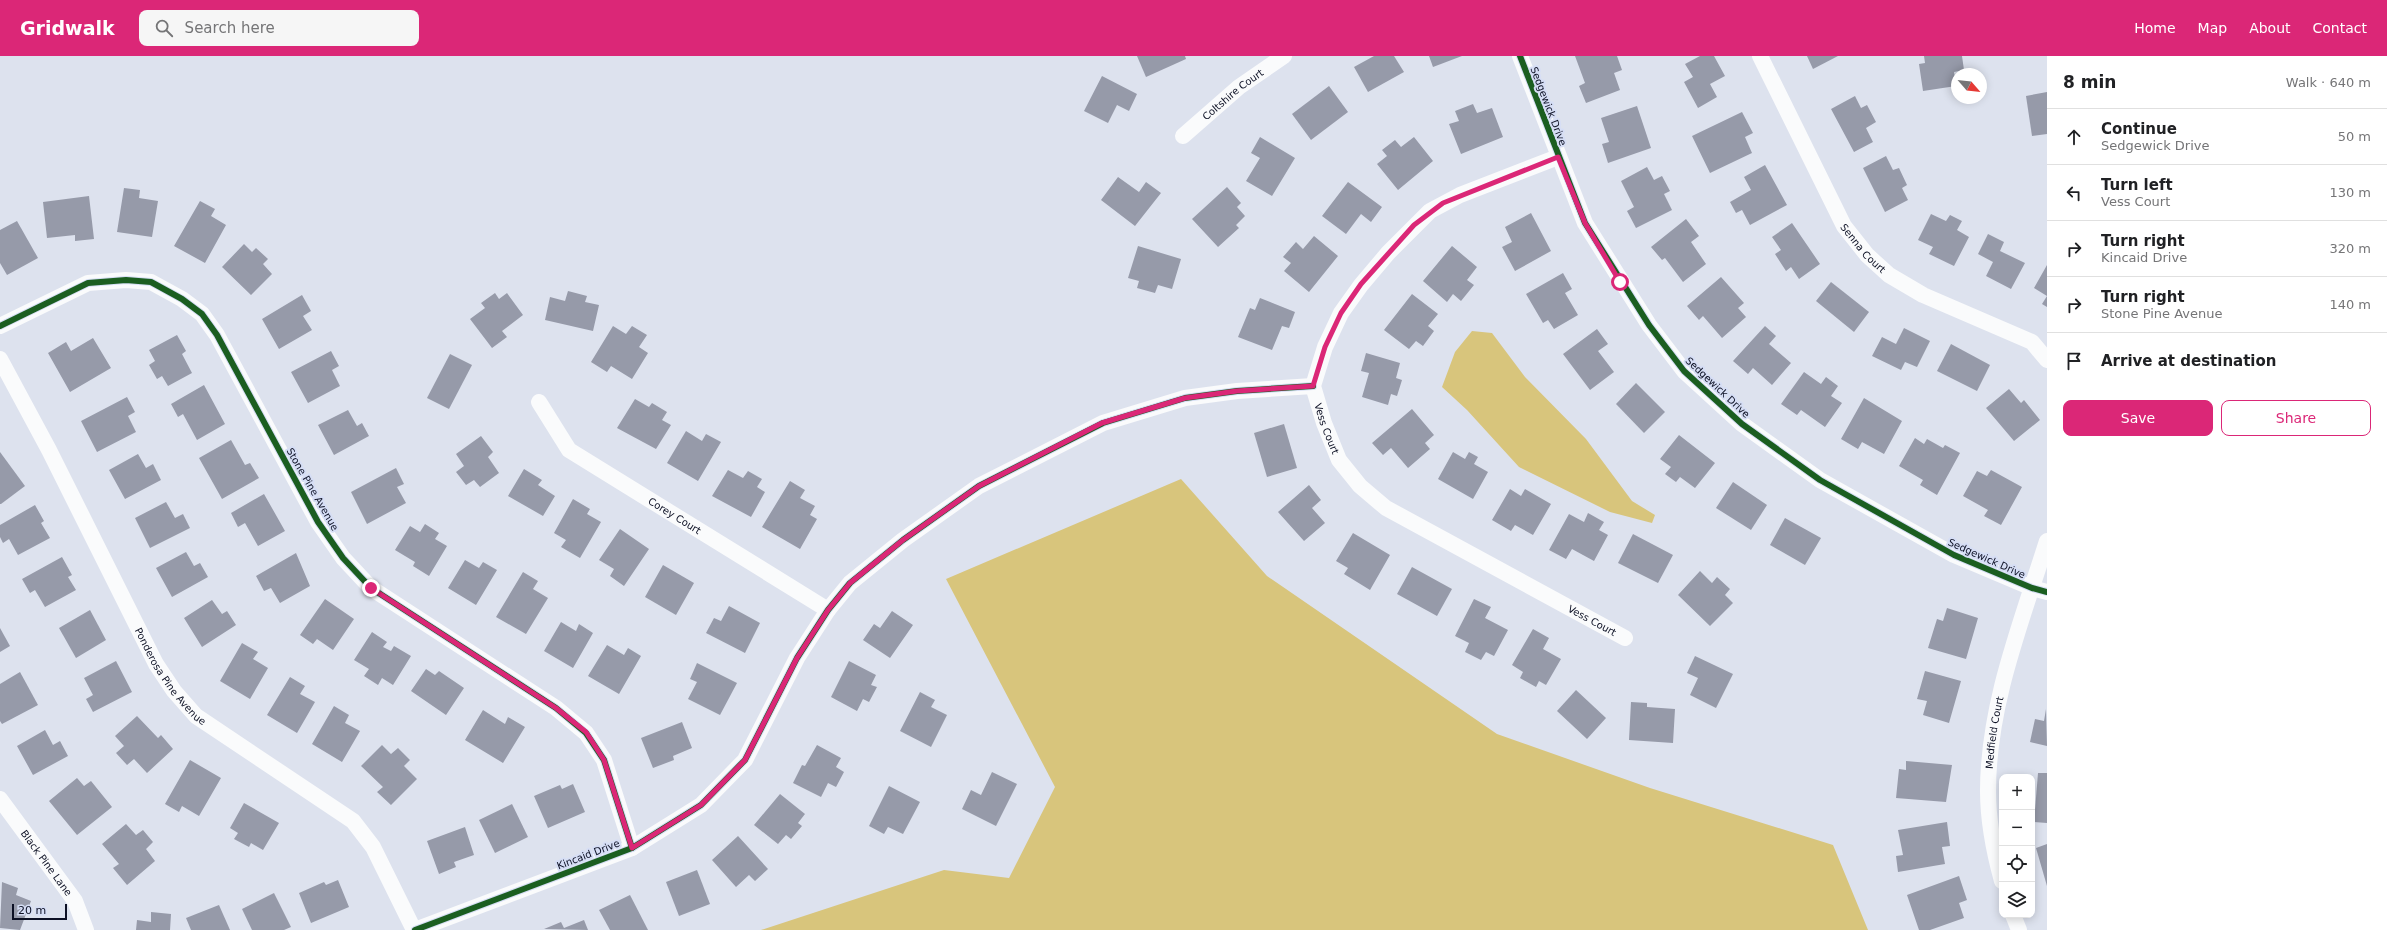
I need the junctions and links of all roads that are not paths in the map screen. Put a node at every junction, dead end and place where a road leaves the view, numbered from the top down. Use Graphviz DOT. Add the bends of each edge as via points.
graph roads {
  1 [pos="1284,56"];
  2 [pos="1520,56"];
  3 [pos="1760,56"];
  4 [pos="1183,136"];
  5 [pos="1558,157"];
  6 [pos="0,326"];
  7 [pos="0,359"];
  8 [pos="2047,360"];
  9 [pos="1313,386"];
  10 [pos="539,402"];
  11 [pos="2047,541"];
  12 [pos="2040,590"];
  13 [pos="828,610"];
  14 [pos="1625,638"];
  15 [pos="0,799"];
  16 [pos="632,848"];
  17 [pos="1999,870"];
  18 [pos="2014,918"];
  19 [pos="86,930"];
  20 [pos="414,930"];
  21 [pos="2019,930"];
  1 -- 4 [label="street, Coltshire Court" via="1239,87"];
  2 -- 5 [label="street, Sedgewick Drive"];
  3 -- 8 [label="street, Senna Court" via="1844,226 1867,256 1888,275 1923,295 2032,342"];
  5 -- 9 [label="street" via="1443,203 1414,225 1361,284 1341,313 1325,347"];
  5 -- 12 [label="street, Sedgewick Drive" via="1585,223 1641,312 1684,372 1742,424 1820,480 1954,555"];
  6 -- 16 [label="street, Stone Pine Avenue" via="88,284 126,280 151,282 182,299 202,314 217,335 318,522 343,558 371,588 556,708 586,732 604,760"];
  7 -- 20 [label="street, Ponderosa Pine Avenue" via="49,450 156,664 174,691 196,716 353,821 373,847"];
  9 -- 13 [label="street, Kincaid Drive" via="1237,391 1185,398 1102,423 979,486 903,540 850,583"];
  9 -- 14 [label="street, Vess Court" via="1339,460 1360,486 1386,508"];
  10 -- 13 [label="street, Corey Court" via="569,450"];
  11 -- 12 [label="street"];
  12 -- 17 [label="street, Medfield Court" via="2005,674 1992,733 1988,792 1992,845"];
  13 -- 16 [label="street, Kincaid Drive" via="797,658 745,760 701,805"];
  15 -- 19 [label="street, Black Pine Lane" via="75,901"];
  16 -- 20 [label="street, Kincaid Drive"];
  18 -- 21 [label="street"];
}
